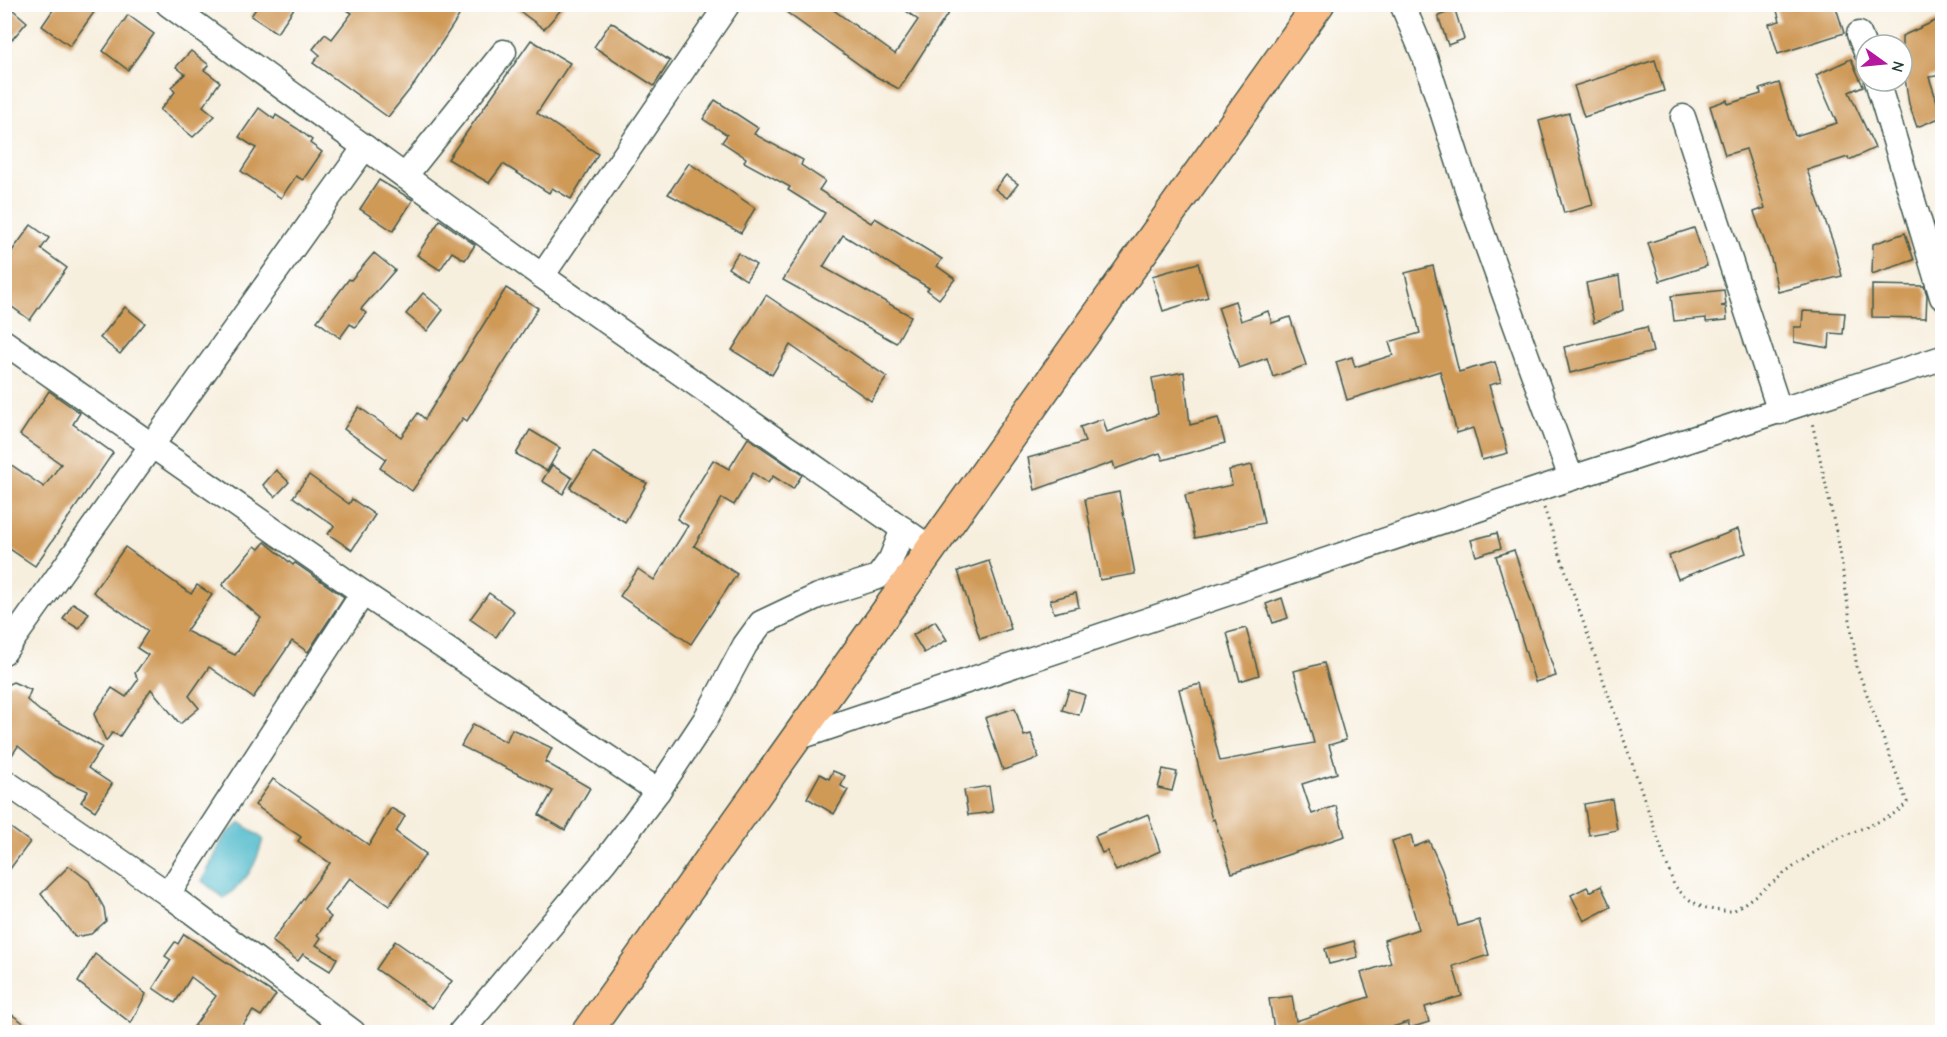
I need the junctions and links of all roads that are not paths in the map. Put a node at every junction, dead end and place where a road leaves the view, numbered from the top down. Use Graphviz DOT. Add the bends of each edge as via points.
graph roads {
  1 [pos="168,4"];
  2 [pos="728,4"];
  3 [pos="1319,4"];
  4 [pos="1402,4"];
  5 [pos="504,52"];
  6 [pos="1881,93"];
  7 [pos="1683,117"];
  8 [pos="365,147"];
  9 [pos="405,176"];
  10 [pos="542,276"];
  11 [pos="1942,297"];
  12 [pos="4,342"];
  13 [pos="1942,358"];
  14 [pos="1780,412"];
  15 [pos="151,445"];
  16 [pos="1571,478"];
  17 [pos="903,529"];
  18 [pos="930,548"];
  19 [pos="363,593"];
  20 [pos="4,652"];
  21 [pos="797,738"];
  22 [pos="4,781"];
  23 [pos="658,791"];
  24 [pos="168,894"];
  25 [pos="353,1032"];
  26 [pos="461,1032"];
  27 [pos="586,1032"];
  1 -- 8 [label="street"];
  2 -- 10 [label="street"];
  3 -- 18 [label="main road"];
  4 -- 16 [label="street" via="1425,58 1474,210"];
  5 -- 9 [label="street"];
  6 -- 11 [label="street"];
  7 -- 14 [label="street"];
  8 -- 9 [label="street"];
  8 -- 15 [label="street"];
  9 -- 10 [label="street"];
  10 -- 17 [label="street"];
  12 -- 15 [label="street"];
  13 -- 14 [label="street"];
  14 -- 16 [label="street"];
  15 -- 19 [label="street"];
  15 -- 20 [label="street"];
  16 -- 21 [label="street"];
  17 -- 18 [label="street"];
  17 -- 23 [label="street" via="891,559 878,577 818,596 761,623"];
  18 -- 21 [label="main road"];
  19 -- 23 [label="street"];
  19 -- 24 [label="street"];
  21 -- 27 [label="main road"];
  22 -- 24 [label="street"];
  23 -- 26 [label="street" via="605,861"];
  24 -- 25 [label="street"];
}
